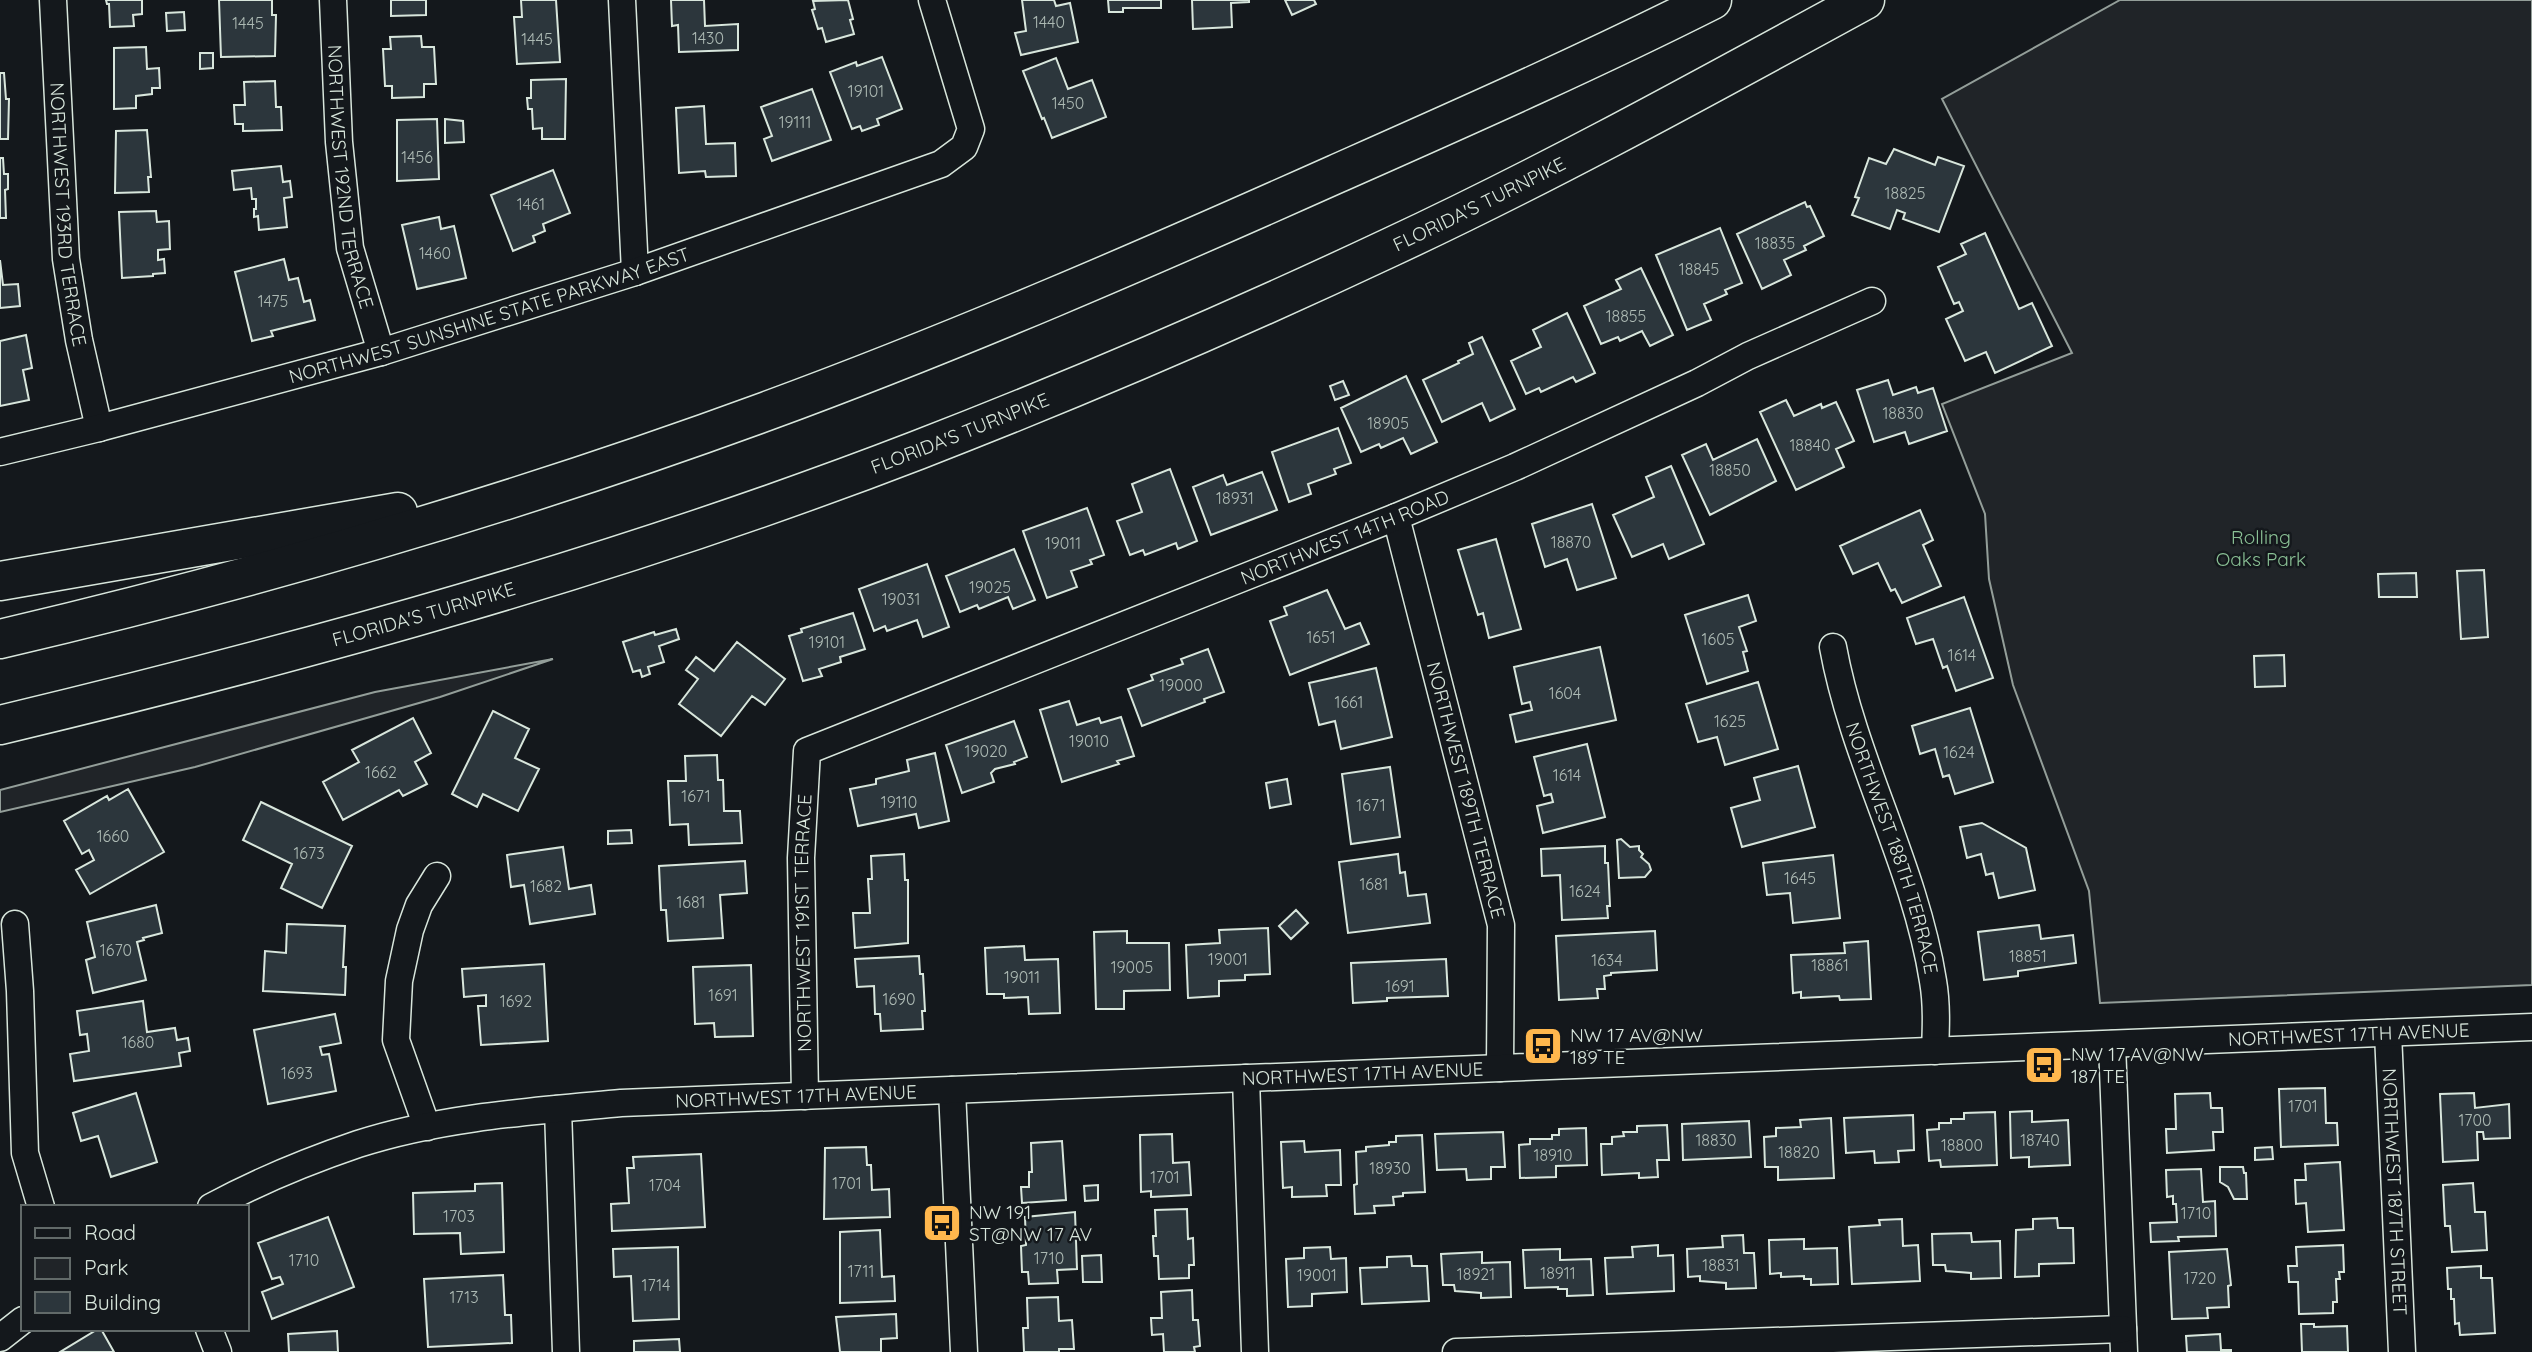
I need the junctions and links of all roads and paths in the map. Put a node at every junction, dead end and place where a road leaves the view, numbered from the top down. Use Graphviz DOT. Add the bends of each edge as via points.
graph roads {
  1 [pos="53,0"];
  2 [pos="332,0"];
  3 [pos="622,0"];
  4 [pos="932,0"];
  5 [pos="1712,0"];
  6 [pos="1865,0"];
  7 [pos="635,272"];
  8 [pos="1872,301"];
  9 [pos="381,352"];
  10 [pos="99,428"];
  11 [pos="0,452"];
  12 [pos="556,484"];
  13 [pos="1396,517"];
  14 [pos="0,581"];
  15 [pos="0,639"];
  16 [pos="1833,647"];
  17 [pos="0,725"];
  18 [pos="807,751"];
  19 [pos="437,876"];
  20 [pos="15,924"];
  21 [pos="2532,1027"];
  22 [pos="2388,1033"];
  23 [pos="2112,1044"];
  24 [pos="1935,1051"];
  25 [pos="1500,1068"];
  26 [pos="1246,1078"];
  27 [pos="952,1090"];
  28 [pos="805,1096"];
  29 [pos="558,1109"];
  30 [pos="427,1127"];
  31 [pos="40,1205"];
  32 [pos="215,1205"];
  33 [pos="21,1322"];
  34 [pos="210,1331"];
  35 [pos="0,1338"];
  36 [pos="2124,1341"];
  37 [pos="1833,1345"];
  38 [pos="1549,1351"];
  39 [pos="218,1352"];
  40 [pos="566,1352"];
  41 [pos="964,1352"];
  42 [pos="1255,1352"];
  43 [pos="1456,1352"];
  44 [pos="2402,1352"];
  1 -- 10 [label="street, NORTHWEST 193RD TERRACE" via="66,259"];
  2 -- 9 [label="street, NORTHWEST 192ND TERRACE" via="350,248"];
  3 -- 7 [label="street"];
  4 -- 7 [label="street, NORTHWEST SUNSHINE STATE PARKWAY EAST" via="971,129 964,147 941,164"];
  5 -- 12 [label="highway" via="1439,128 1017,313 766,411"];
  6 -- 17 [label="highway, FLORIDA'S TURNPIKE" via="1575,156 1393,246 1177,344 916,450 701,527 493,593"];
  7 -- 9 [label="street, NORTHWEST SUNSHINE STATE PARKWAY EAST"];
  8 -- 13 [label="street, NORTHWEST 14TH ROAD" via="1515,467"];
  9 -- 10 [label="street, NORTHWEST SUNSHINE STATE PARKWAY EAST"];
  10 -- 11 [label="street, NORTHWEST SUNSHINE STATE PARKWAY EAST"];
  12 -- 14 [label="highway"];
  12 -- 15 [label="highway" via="246,577"];
  13 -- 18 [label="street, NORTHWEST 14TH ROAD"];
  13 -- 25 [label="street, NORTHWEST 189TH TERRACE" via="1502,925"];
  16 -- 24 [label="street, NORTHWEST 188TH TERRACE" via="1858,746 1918,915 1933,982"];
  18 -- 28 [label="street, NORTHWEST 191ST TERRACE" via="801,858"];
  19 -- 30 [label="street" via="410,930 399,981 396,1040"];
  20 -- 31 [label="street" via="25,1153"];
  21 -- 22 [label="street, NORTHWEST 17TH AVENUE"];
  22 -- 23 [label="street, NORTHWEST 17TH AVENUE"];
  22 -- 44 [label="street, NORTHWEST 187TH STREET"];
  23 -- 24 [label="street, NORTHWEST 17TH AVENUE"];
  23 -- 36 [label="street"];
  24 -- 25 [label="street, NORTHWEST 17TH AVENUE"];
  25 -- 26 [label="street, NORTHWEST 17TH AVENUE"];
  26 -- 27 [label="street, NORTHWEST 17TH AVENUE"];
  26 -- 42 [label="street"];
  27 -- 28 [label="street, NORTHWEST 17TH AVENUE"];
  27 -- 41 [label="street"];
  28 -- 29 [label="street, NORTHWEST 17TH AVENUE"];
  29 -- 30 [label="street, NORTHWEST 17TH AVENUE"];
  29 -- 40 [label="street"];
  30 -- 32 [label="street, NORTHWEST 17TH AVENUE" via="359,1144 245,1188"];
  33 -- 35 [label="street"];
  34 -- 39 [label="street"];
  36 -- 37 [label="street"];
  37 -- 38 [label="street"];
  38 -- 43 [label="street"];
}
